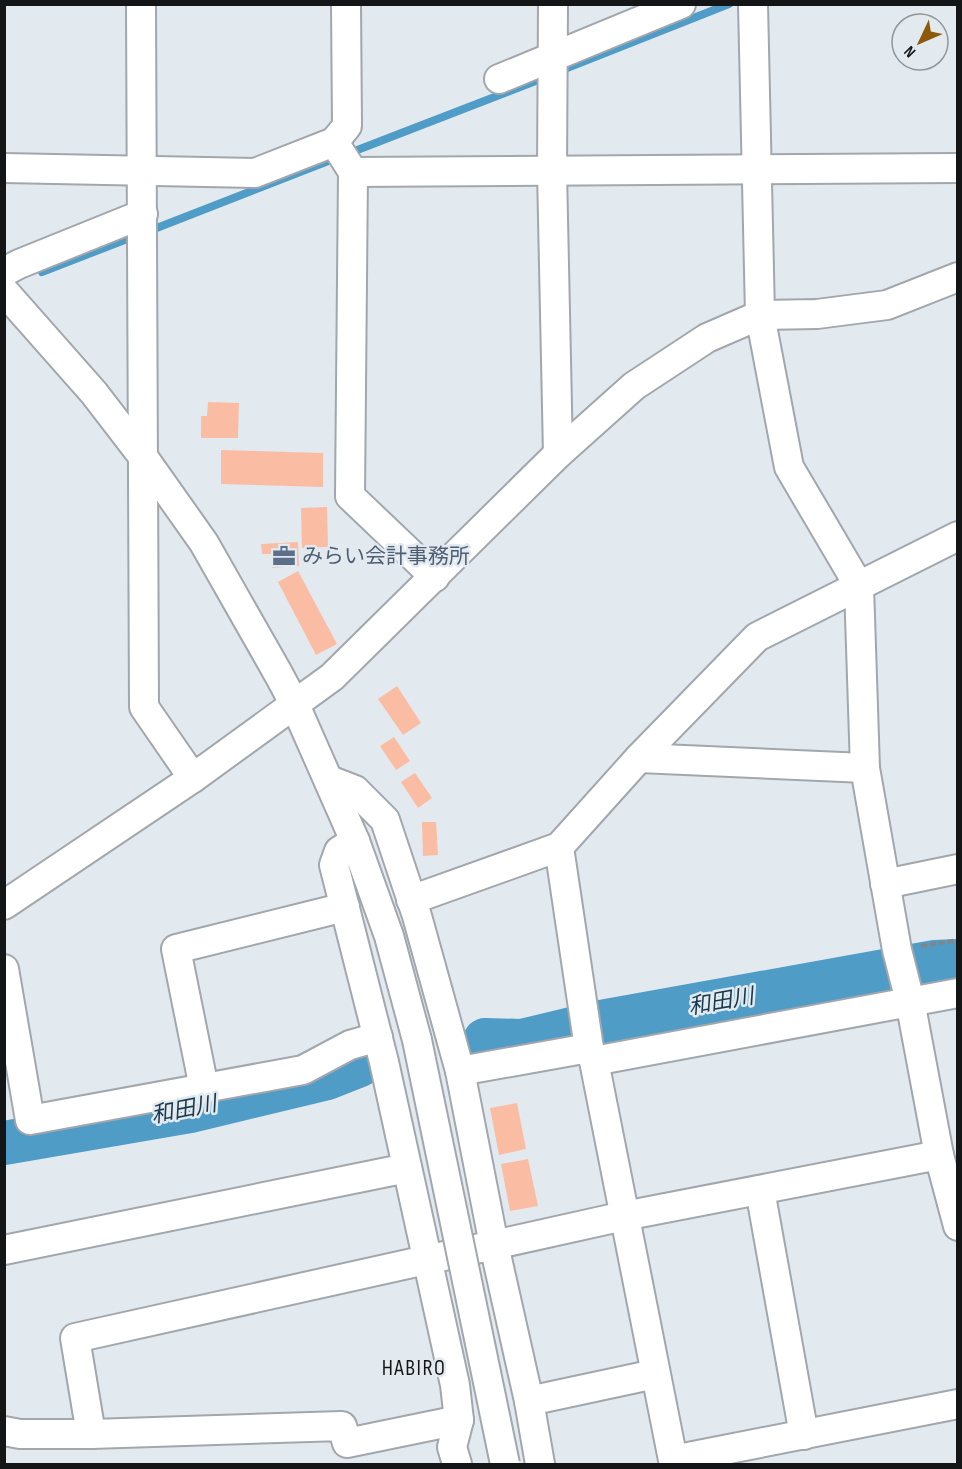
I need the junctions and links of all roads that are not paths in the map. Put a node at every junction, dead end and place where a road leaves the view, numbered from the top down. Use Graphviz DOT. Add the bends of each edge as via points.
graph roads {
  1 [pos="141,4"];
  2 [pos="346,4"];
  3 [pos="553,4"];
  4 [pos="681,4"];
  5 [pos="753,8"];
  6 [pos="554,59"];
  7 [pos="500,79"];
  8 [pos="334,142"];
  9 [pos="4,168"];
  10 [pos="756,168"];
  11 [pos="957,168"];
  12 [pos="351,169"];
  13 [pos="142,170"];
  14 [pos="552,171"];
  15 [pos="143,214"];
  16 [pos="4,272"];
  17 [pos="957,277"];
  18 [pos="4,291"];
  19 [pos="760,315"];
  20 [pos="558,454"];
  21 [pos="144,458"];
  22 [pos="957,536"];
  23 [pos="435,577"];
  24 [pos="860,586"];
  25 [pos="295,705"];
  26 [pos="639,758"];
  27 [pos="865,768"];
  28 [pos="193,778"];
  29 [pos="329,780"];
  30 [pos="355,841"];
  31 [pos="559,848"];
  32 [pos="957,869"];
  33 [pos="885,884"];
  34 [pos="411,900"];
  35 [pos="4,905"];
  36 [pos="345,907"];
  37 [pos="4,969"];
  38 [pos="908,992"];
  39 [pos="957,993"];
  40 [pos="378,1037"];
  41 [pos="591,1052"];
  42 [pos="460,1071"];
  43 [pos="204,1088"];
  44 [pos="939,1155"];
  45 [pos="407,1168"];
  46 [pos="760,1190"];
  47 [pos="624,1216"];
  48 [pos="957,1226"];
  49 [pos="494,1245"];
  50 [pos="4,1250"];
  51 [pos="458,1253"];
  52 [pos="428,1260"];
  53 [pos="474,1324"];
  54 [pos="656,1374"];
  55 [pos="529,1401"];
  56 [pos="957,1404"];
  57 [pos="459,1420"];
  58 [pos="4,1431"];
  59 [pos="92,1434"];
  60 [pos="804,1435"];
  61 [pos="349,1454"];
  62 [pos="457,1464"];
  63 [pos="506,1464"];
  64 [pos="540,1464"];
  1 -- 13 [label="street"];
  2 -- 8 [label="street" via="347,126"];
  3 -- 6 [label="street"];
  4 -- 6 [label="street"];
  5 -- 10 [label="street"];
  6 -- 7 [label="street"];
  6 -- 14 [label="street"];
  8 -- 12 [label="street"];
  8 -- 13 [label="street" via="255,173"];
  9 -- 13 [label="street"];
  10 -- 11 [label="street"];
  10 -- 14 [label="street"];
  10 -- 19 [label="street"];
  12 -- 14 [label="street"];
  12 -- 23 [label="street" via="350,496"];
  13 -- 15 [label="street"];
  14 -- 20 [label="street"];
  15 -- 16 [label="street"];
  15 -- 21 [label="street"];
  17 -- 19 [label="street" via="887,305 817,314"];
  18 -- 21 [label="street" via="94,393"];
  19 -- 20 [label="street" via="707,338 634,386"];
  19 -- 24 [label="street" via="789,467"];
  20 -- 23 [label="street"];
  21 -- 25 [label="street" via="204,543"];
  21 -- 28 [label="street" via="144,707"];
  22 -- 24 [label="street"];
  23 -- 25 [label="street" via="332,677"];
  24 -- 26 [label="street" via="757,637"];
  24 -- 27 [label="street"];
  25 -- 28 [label="street"];
  25 -- 29 [label="street"];
  26 -- 27 [label="street"];
  26 -- 31 [label="street"];
  27 -- 33 [label="street"];
  28 -- 35 [label="street"];
  29 -- 30 [label="street"];
  29 -- 34 [label="street" via="355,790 385,820"];
  30 -- 36 [label="street" via="339,851 334,865"];
  30 -- 63 [label="street, bridge" via="389,936 417,1040"];
  31 -- 34 [label="street"];
  31 -- 41 [label="street"];
  32 -- 33 [label="street"];
  33 -- 38 [label="street"];
  34 -- 42 [label="street"];
  36 -- 40 [label="street"];
  36 -- 43 [label="street" via="176,949"];
  37 -- 43 [label="street" via="30,1120"];
  38 -- 39 [label="street"];
  38 -- 41 [label="street"];
  38 -- 44 [label="street"];
  40 -- 43 [label="street" via="350,1045 303,1070"];
  40 -- 45 [label="street"];
  41 -- 42 [label="street"];
  41 -- 47 [label="street"];
  42 -- 49 [label="street"];
  44 -- 46 [label="street"];
  44 -- 48 [label="street"];
  45 -- 50 [label="street"];
  45 -- 52 [label="street"];
  46 -- 47 [label="street"];
  46 -- 60 [label="street"];
  47 -- 49 [label="street"];
  47 -- 54 [label="street"];
  49 -- 51 [label="street"];
  49 -- 55 [label="street"];
  51 -- 52 [label="street"];
  51 -- 53 [label="street"];
  52 -- 57 [label="street"];
  52 -- 59 [label="street" via="75,1338"];
  54 -- 55 [label="street"];
  54 -- 60 [label="street" via="673,1460"];
  55 -- 64 [label="street"];
  56 -- 60 [label="street"];
  57 -- 61 [label="street"];
  57 -- 62 [label="street" via="453,1447"];
  58 -- 59 [label="street"];
  59 -- 61 [label="street" via="342,1426"];
}
